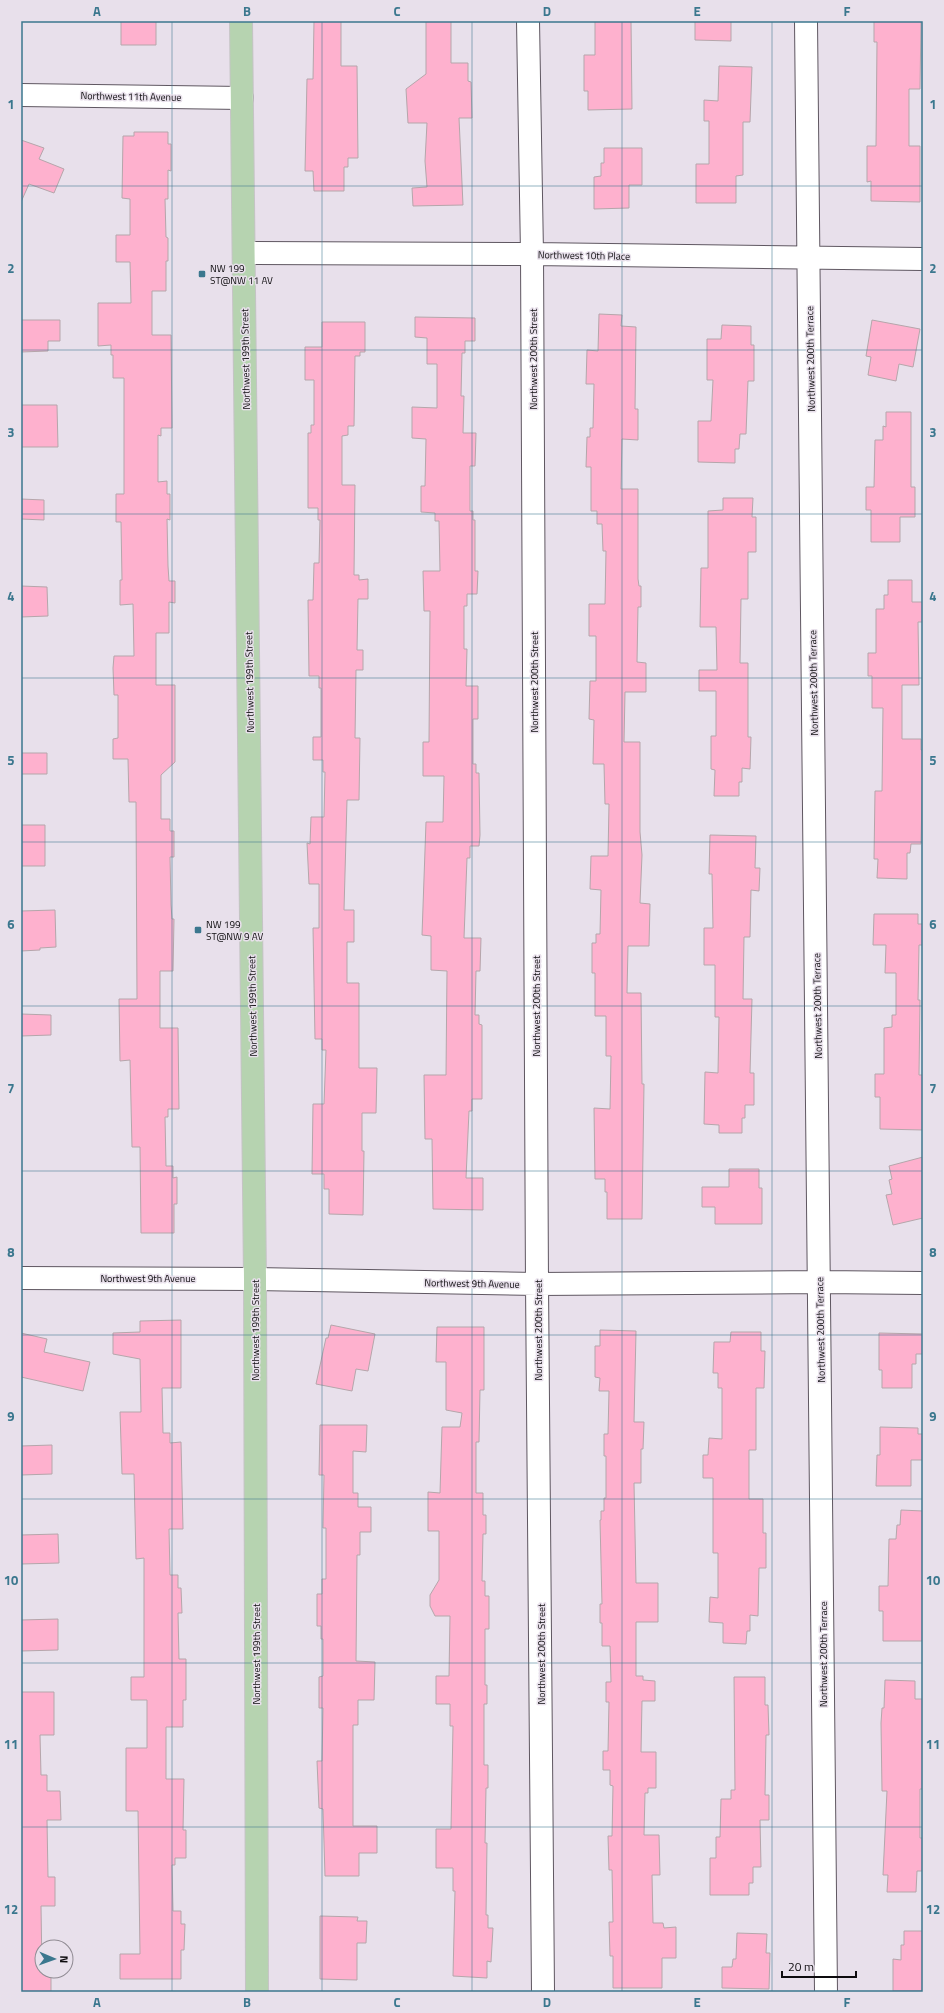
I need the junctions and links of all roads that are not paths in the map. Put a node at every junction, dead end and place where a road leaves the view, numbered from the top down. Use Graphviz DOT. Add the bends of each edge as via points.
graph roads {
  1 [pos="241,21"];
  2 [pos="528,21"];
  3 [pos="806,21"];
  4 [pos="21,94"];
  5 [pos="242,98"];
  6 [pos="244,254"];
  7 [pos="532,254"];
  8 [pos="808,257"];
  9 [pos="923,259"];
  10 [pos="21,1278"];
  11 [pos="255,1279"];
  12 [pos="820,1282"];
  13 [pos="923,1283"];
  14 [pos="537,1284"];
  15 [pos="257,1992"];
  16 [pos="544,1992"];
  17 [pos="826,1992"];
  1 -- 5 [label="main road, Northwest 199th Street"];
  2 -- 7 [label="street, Northwest 200th Street"];
  3 -- 8 [label="street, Northwest 200th Terrace"];
  4 -- 5 [label="street, Northwest 11th Avenue"];
  5 -- 6 [label="main road, Northwest 199th Street"];
  6 -- 7 [label="street, Northwest 10th Place"];
  6 -- 11 [label="main road, Northwest 199th Street"];
  7 -- 8 [label="street, Northwest 10th Place"];
  7 -- 14 [label="street, Northwest 200th Street"];
  8 -- 9 [label="street, Northwest 10th Place"];
  8 -- 12 [label="street, Northwest 200th Terrace"];
  10 -- 11 [label="street, Northwest 9th Avenue"];
  11 -- 14 [label="street, Northwest 9th Avenue"];
  11 -- 15 [label="main road, Northwest 199th Street"];
  12 -- 13 [label="street, Northwest 9th Avenue"];
  12 -- 14 [label="street, Northwest 9th Avenue"];
  12 -- 17 [label="street, Northwest 200th Terrace"];
  14 -- 16 [label="street, Northwest 200th Street"];
}
